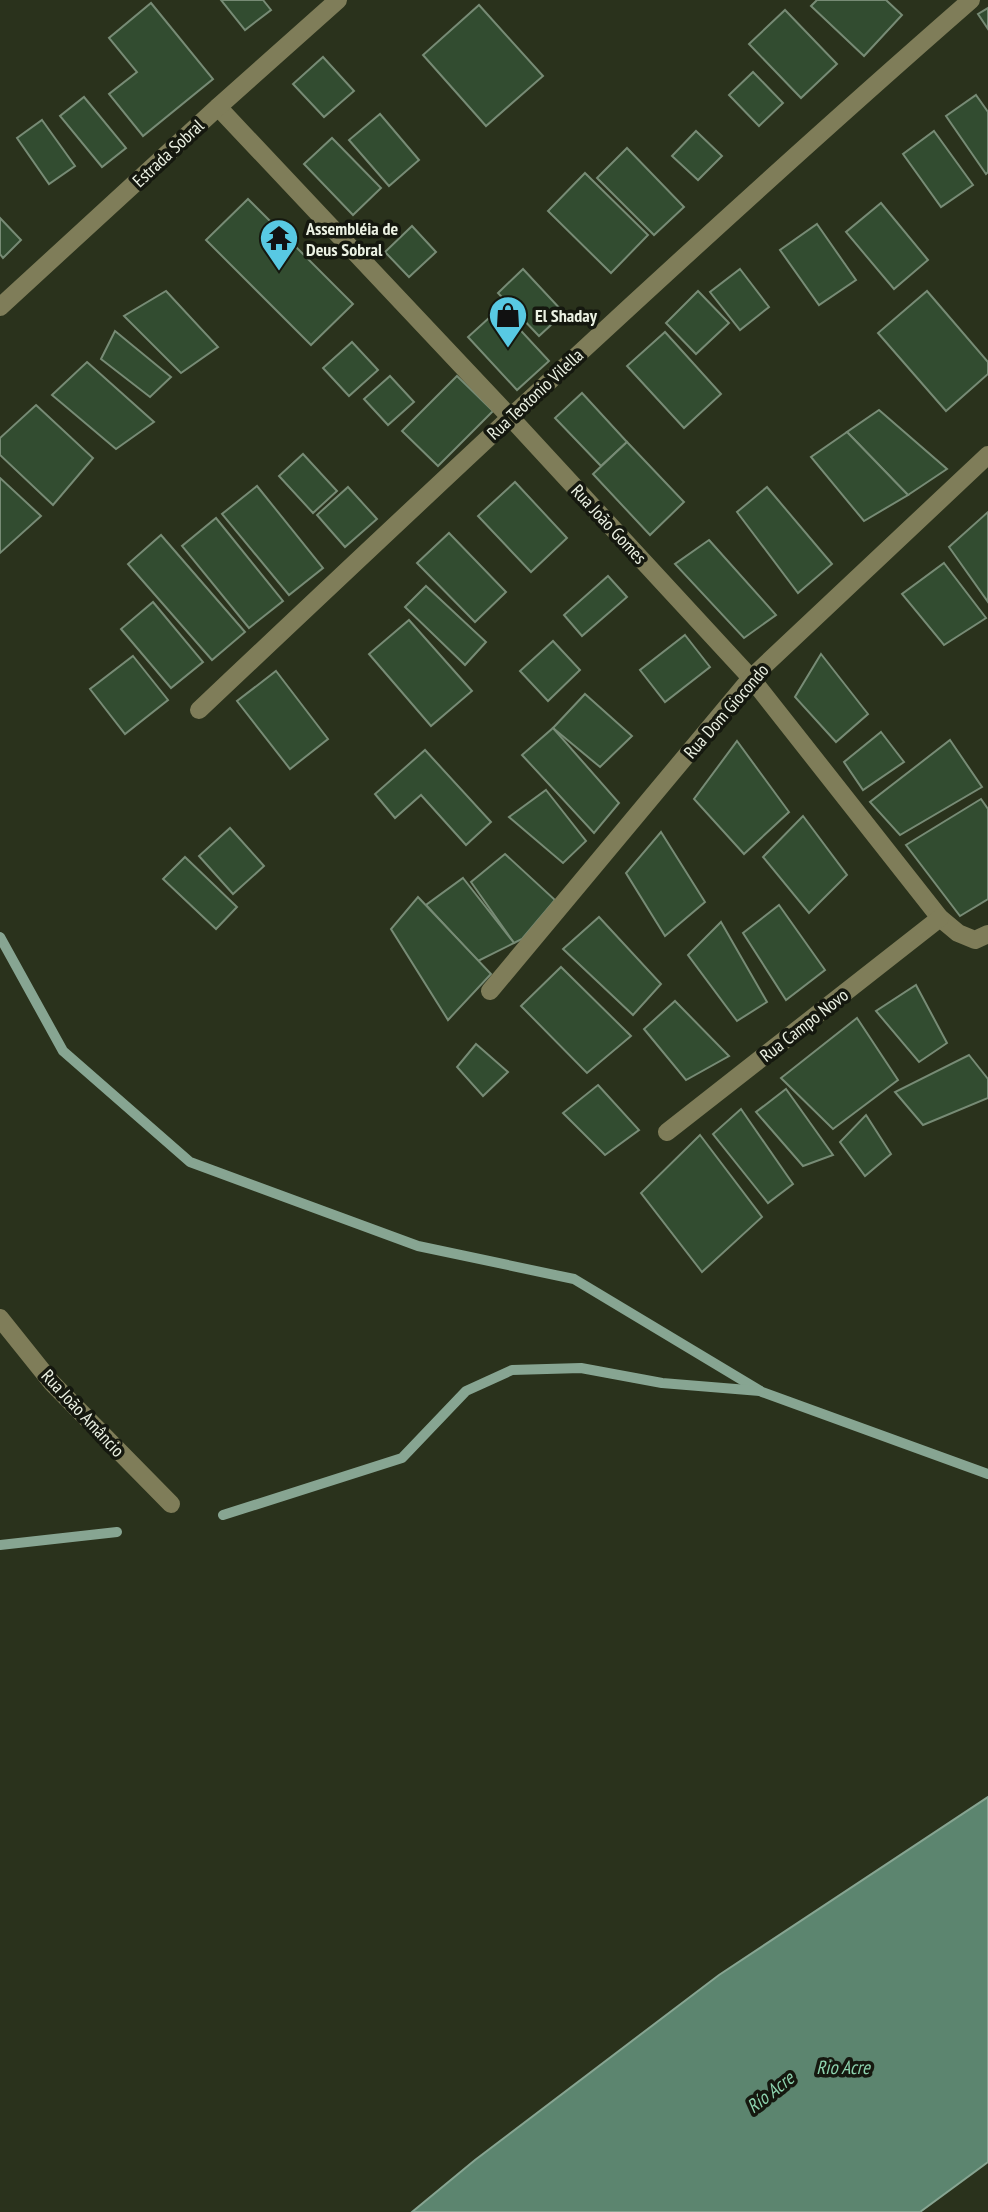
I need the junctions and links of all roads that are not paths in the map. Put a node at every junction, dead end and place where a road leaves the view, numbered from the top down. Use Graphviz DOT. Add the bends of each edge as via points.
graph roads {
  1 [pos="338,0"];
  2 [pos="971,0"];
  3 [pos="218,107"];
  4 [pos="0,307"];
  5 [pos="510,416"];
  6 [pos="988,455"];
  7 [pos="751,678"];
  8 [pos="199,710"];
  9 [pos="940,918"];
  10 [pos="988,934"];
  11 [pos="490,991"];
  12 [pos="667,1132"];
  13 [pos="0,1318"];
  14 [pos="171,1504"];
  1 -- 3 [label="street, Estrada Sobral"];
  2 -- 5 [label="street, Rua Teotonio Vilella"];
  3 -- 4 [label="street, Estrada Sobral"];
  3 -- 5 [label="street, Rua João Gomes"];
  5 -- 7 [label="street, Rua João Gomes"];
  5 -- 8 [label="street, Rua Teotonio Vilella"];
  6 -- 7 [label="street, Rua Dom Giocondo"];
  7 -- 9 [label="street, Rua João Gomes"];
  7 -- 11 [label="street, Rua Dom Giocondo"];
  9 -- 10 [label="street, Rua João Gomes" via="975,940"];
  9 -- 12 [label="street, Rua Campo Novo"];
  13 -- 14 [label="street, Rua João Amâncio" via="52,1383"];
}
